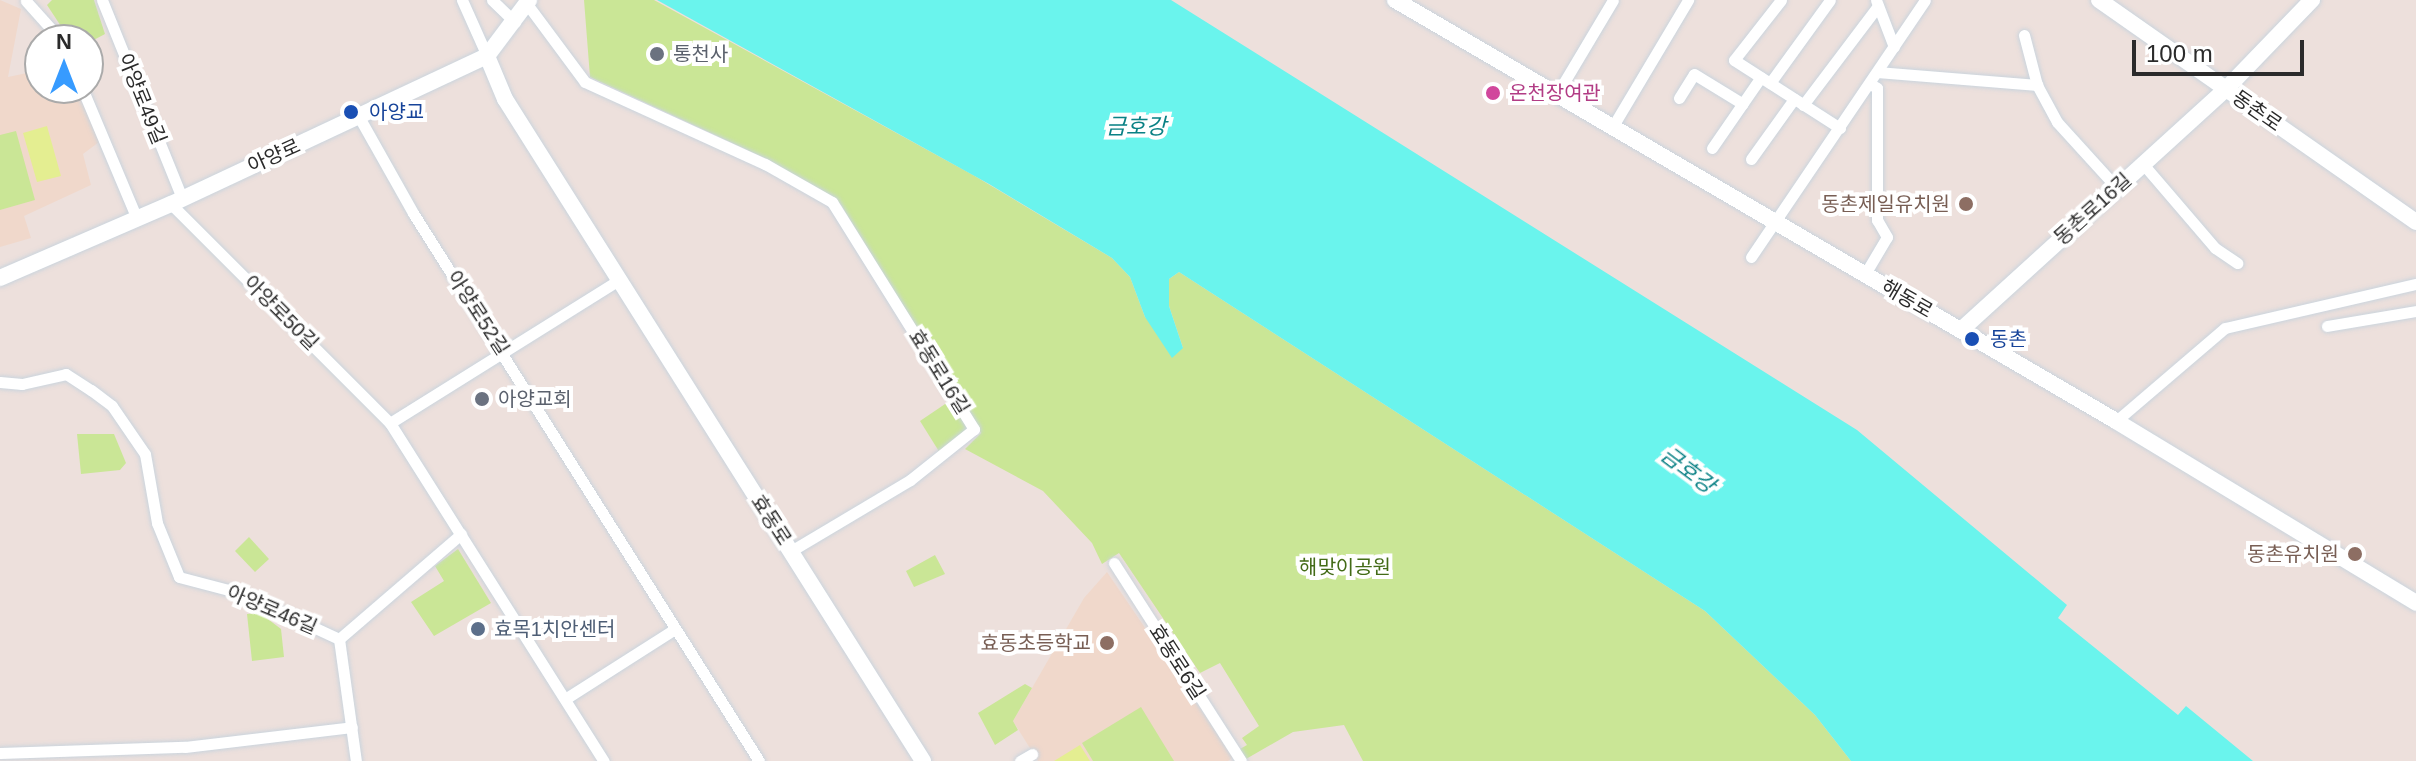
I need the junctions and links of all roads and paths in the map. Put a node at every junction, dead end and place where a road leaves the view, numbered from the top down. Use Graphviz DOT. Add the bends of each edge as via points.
graph roads {
  1 [pos="41,0"];
  2 [pos="102,0"];
  3 [pos="462,0"];
  4 [pos="492,0"];
  5 [pos="1613,0"];
  6 [pos="1688,0"];
  7 [pos="1781,0"];
  8 [pos="1830,0"];
  9 [pos="1925,0"];
  10 [pos="2099,0"];
  11 [pos="2312,0"];
  12 [pos="26,1"];
  13 [pos="1398,1"];
  14 [pos="528,2"];
  15 [pos="1877,3"];
  16 [pos="515,22"];
  17 [pos="47,24"];
  18 [pos="2024,35"];
  19 [pos="1894,47"];
  20 [pos="487,56"];
  21 [pos="1877,72"];
  22 [pos="1766,80"];
  23 [pos="1869,83"];
  24 [pos="2037,85"];
  25 [pos="2226,89"];
  26 [pos="1557,94"];
  27 [pos="1679,98"];
  28 [pos="1799,102"];
  29 [pos="89,104"];
  30 [pos="1743,104"];
  31 [pos="359,117"];
  32 [pos="1613,126"];
  33 [pos="1840,128"];
  34 [pos="1712,148"];
  35 [pos="1751,159"];
  36 [pos="2143,164"];
  37 [pos="2117,188"];
  38 [pos="176,201"];
  39 [pos="137,219"];
  40 [pos="1776,222"];
  41 [pos="2416,222"];
  42 [pos="1751,257"];
  43 [pos="2237,263"];
  44 [pos="1865,274"];
  45 [pos="0,278"];
  46 [pos="619,280"];
  47 [pos="2416,284"];
  48 [pos="2367,295"];
  49 [pos="2416,311"];
  50 [pos="2372,318"];
  51 [pos="2327,326"];
  52 [pos="1961,330"];
  53 [pos="503,353"];
  54 [pos="0,382"];
  55 [pos="2116,421"];
  56 [pos="390,423"];
  57 [pos="461,534"];
  58 [pos="791,551"];
  59 [pos="1114,563"];
  60 [pos="2416,603"];
  61 [pos="675,629"];
  62 [pos="339,639"];
  63 [pos="565,699"];
  64 [pos="352,727"];
  65 [pos="0,753"];
  66 [pos="1032,754"];
  67 [pos="356,761"];
  68 [pos="604,761"];
  69 [pos="759,761"];
  70 [pos="923,761"];
  71 [pos="1020,761"];
  72 [pos="1241,761"];
  1 -- 12 [label="street"];
  2 -- 38 [label="street, 아양로49길"];
  3 -- 20 [label="street"];
  4 -- 16 [label="street"];
  5 -- 26 [label="street"];
  6 -- 32 [label="street"];
  7 -- 22 [label="street" via="1734,60"];
  8 -- 22 [label="street"];
  9 -- 19 [label="street"];
  10 -- 25 [label="main road, 동촌로"];
  11 -- 25 [label="main road, 동촌로16길"];
  12 -- 17 [label="street"];
  13 -- 26 [label="main road, 해동로"];
  14 -- 16 [label="main road, 아양로"];
  14 -- 58 [label="street, 효동로16길" via="585,82 767,165 838,209 974,429 910,480"];
  15 -- 19 [label="street"];
  15 -- 28 [label="street"];
  16 -- 20 [label="main road, 아양로"];
  18 -- 24 [label="street"];
  19 -- 21 [label="street"];
  20 -- 31 [label="main road, 아양로"];
  20 -- 46 [label="main road, 효동로" via="505,99"];
  21 -- 23 [label="street"];
  21 -- 24 [label="street"];
  22 -- 28 [label="street"];
  22 -- 30 [label="street"];
  23 -- 33 [label="street"];
  23 -- 44 [label="street" via="1877,88 1877,220 1887,237"];
  24 -- 37 [label="street" via="2057,122"];
  25 -- 36 [label="main road, 동촌로16길"];
  25 -- 41 [label="main road, 동촌로"];
  26 -- 32 [label="main road, 해동로"];
  27 -- 30 [label="street" via="1694,74"];
  28 -- 33 [label="street"];
  28 -- 35 [label="street"];
  29 -- 39 [label="street"];
  30 -- 34 [label="street"];
  31 -- 38 [label="main road, 아양로"];
  31 -- 53 [label="street, 아양로52길"];
  32 -- 40 [label="main road, 해동로"];
  33 -- 40 [label="street"];
  36 -- 37 [label="main road, 동촌로16길"];
  36 -- 43 [label="street" via="2215,248"];
  37 -- 52 [label="main road, 동촌로16길"];
  38 -- 39 [label="main road, 아양로"];
  38 -- 56 [label="street, 아양로50길"];
  39 -- 45 [label="main road, 아양로"];
  40 -- 42 [label="street"];
  40 -- 44 [label="main road, 해동로"];
  44 -- 52 [label="main road, 해동로"];
  46 -- 53 [label="street"];
  46 -- 58 [label="main road, 효동로"];
  47 -- 48 [label="street"];
  48 -- 50 [label="street"];
  48 -- 55 [label="street" via="2225,328"];
  49 -- 50 [label="street"];
  50 -- 51 [label="street"];
  52 -- 55 [label="main road, 해동로"];
  53 -- 56 [label="street"];
  53 -- 61 [label="street, 아양로52길"];
  54 -- 62 [label="street, 아양로46길" via="22,384 66,374 91,390 112,406 145,454 157,523 179,577 240,593"];
  55 -- 60 [label="main road, 해동로"];
  56 -- 57 [label="street, 아양로50길"];
  57 -- 62 [label="street, 아양로46길"];
  57 -- 63 [label="street, 아양로50길"];
  58 -- 70 [label="main road, 효동로"];
  59 -- 72 [label="street, 효동로6길"];
  61 -- 63 [label="street"];
  61 -- 69 [label="street, 아양로52길"];
  62 -- 64 [label="street, 아양로46길"];
  63 -- 68 [label="street, 아양로50길"];
  64 -- 65 [label="street" via="185,747"];
  64 -- 67 [label="street, 아양로46길"];
  66 -- 71 [label="street"];
}
